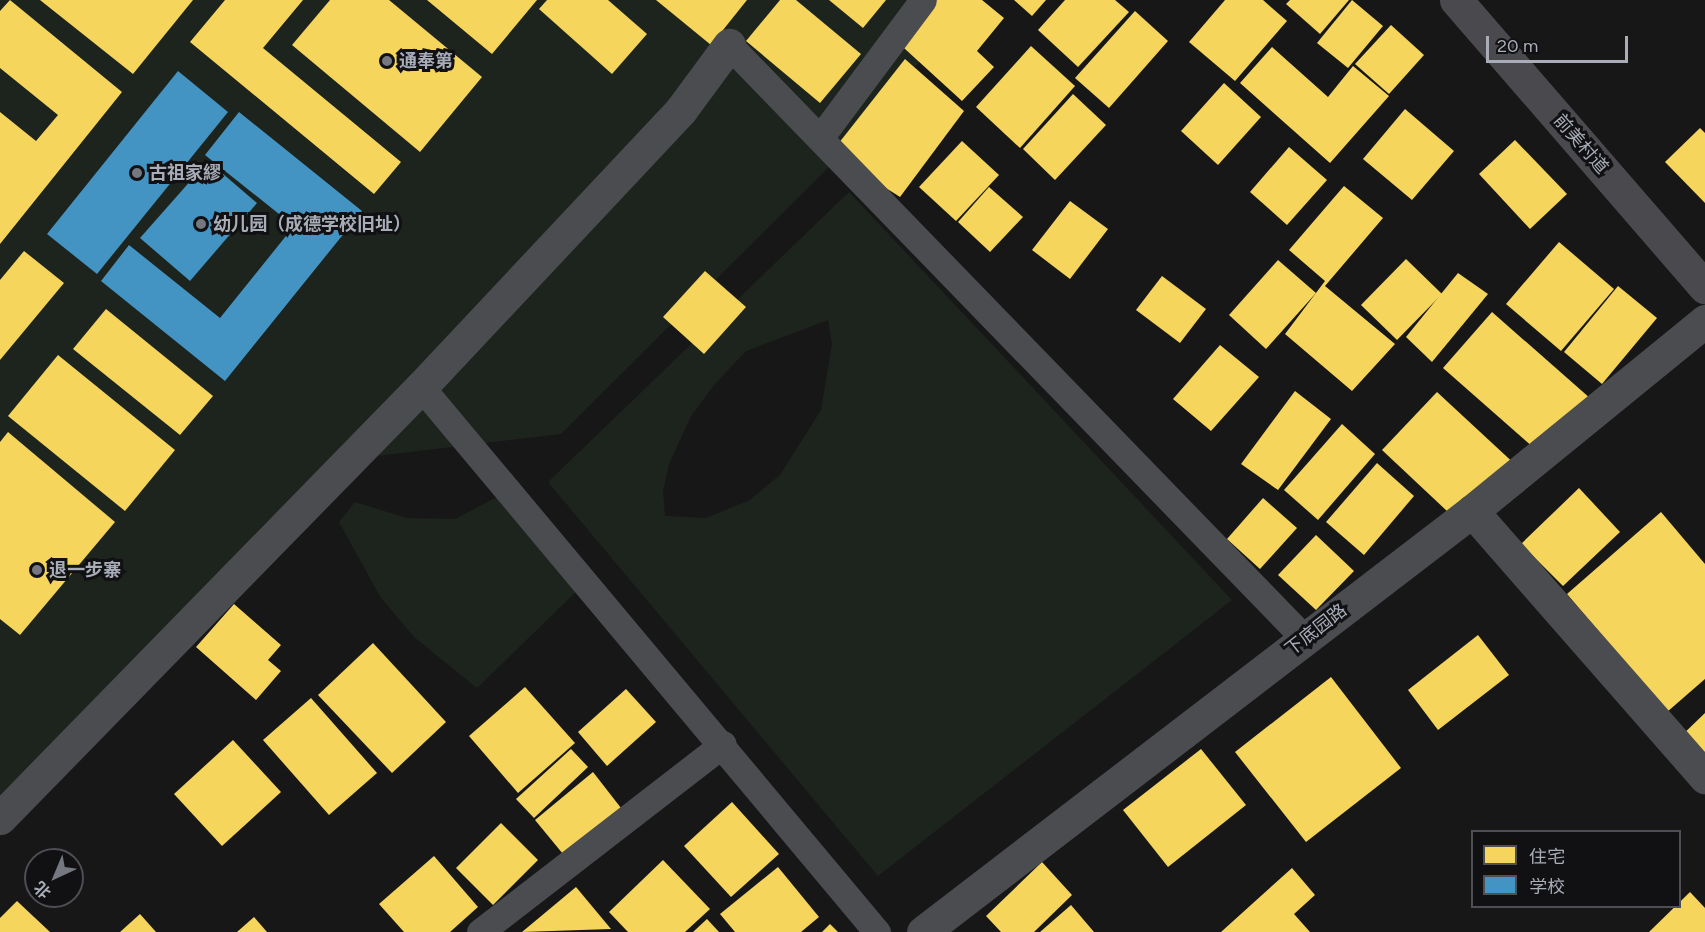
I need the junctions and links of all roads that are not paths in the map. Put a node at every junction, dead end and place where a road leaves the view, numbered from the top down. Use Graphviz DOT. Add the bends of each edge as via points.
graph roads {
  1 [pos="923,0"];
  2 [pos="1456,0"];
  3 [pos="729,45"];
  4 [pos="820,138"];
  5 [pos="1705,287"];
  6 [pos="1705,321"];
  7 [pos="421,387"];
  8 [pos="1472,511"];
  9 [pos="1305,639"];
  10 [pos="723,744"];
  11 [pos="1705,777"];
  12 [pos="0,818"];
  13 [pos="480,932"];
  14 [pos="877,932"];
  15 [pos="923,932"];
  1 -- 4 [label="lane"];
  2 -- 5 [label="street, 前美村道"];
  3 -- 4 [label="lane"];
  3 -- 7 [label="street" via="681,110"];
  4 -- 9 [label="lane"];
  6 -- 8 [label="street, 下底园路"];
  7 -- 10 [label="lane"];
  7 -- 12 [label="street"];
  8 -- 9 [label="street, 下底园路"];
  8 -- 11 [label="street"];
  9 -- 15 [label="street, 下底园路"];
  10 -- 13 [label="lane"];
  10 -- 14 [label="lane"];
}
